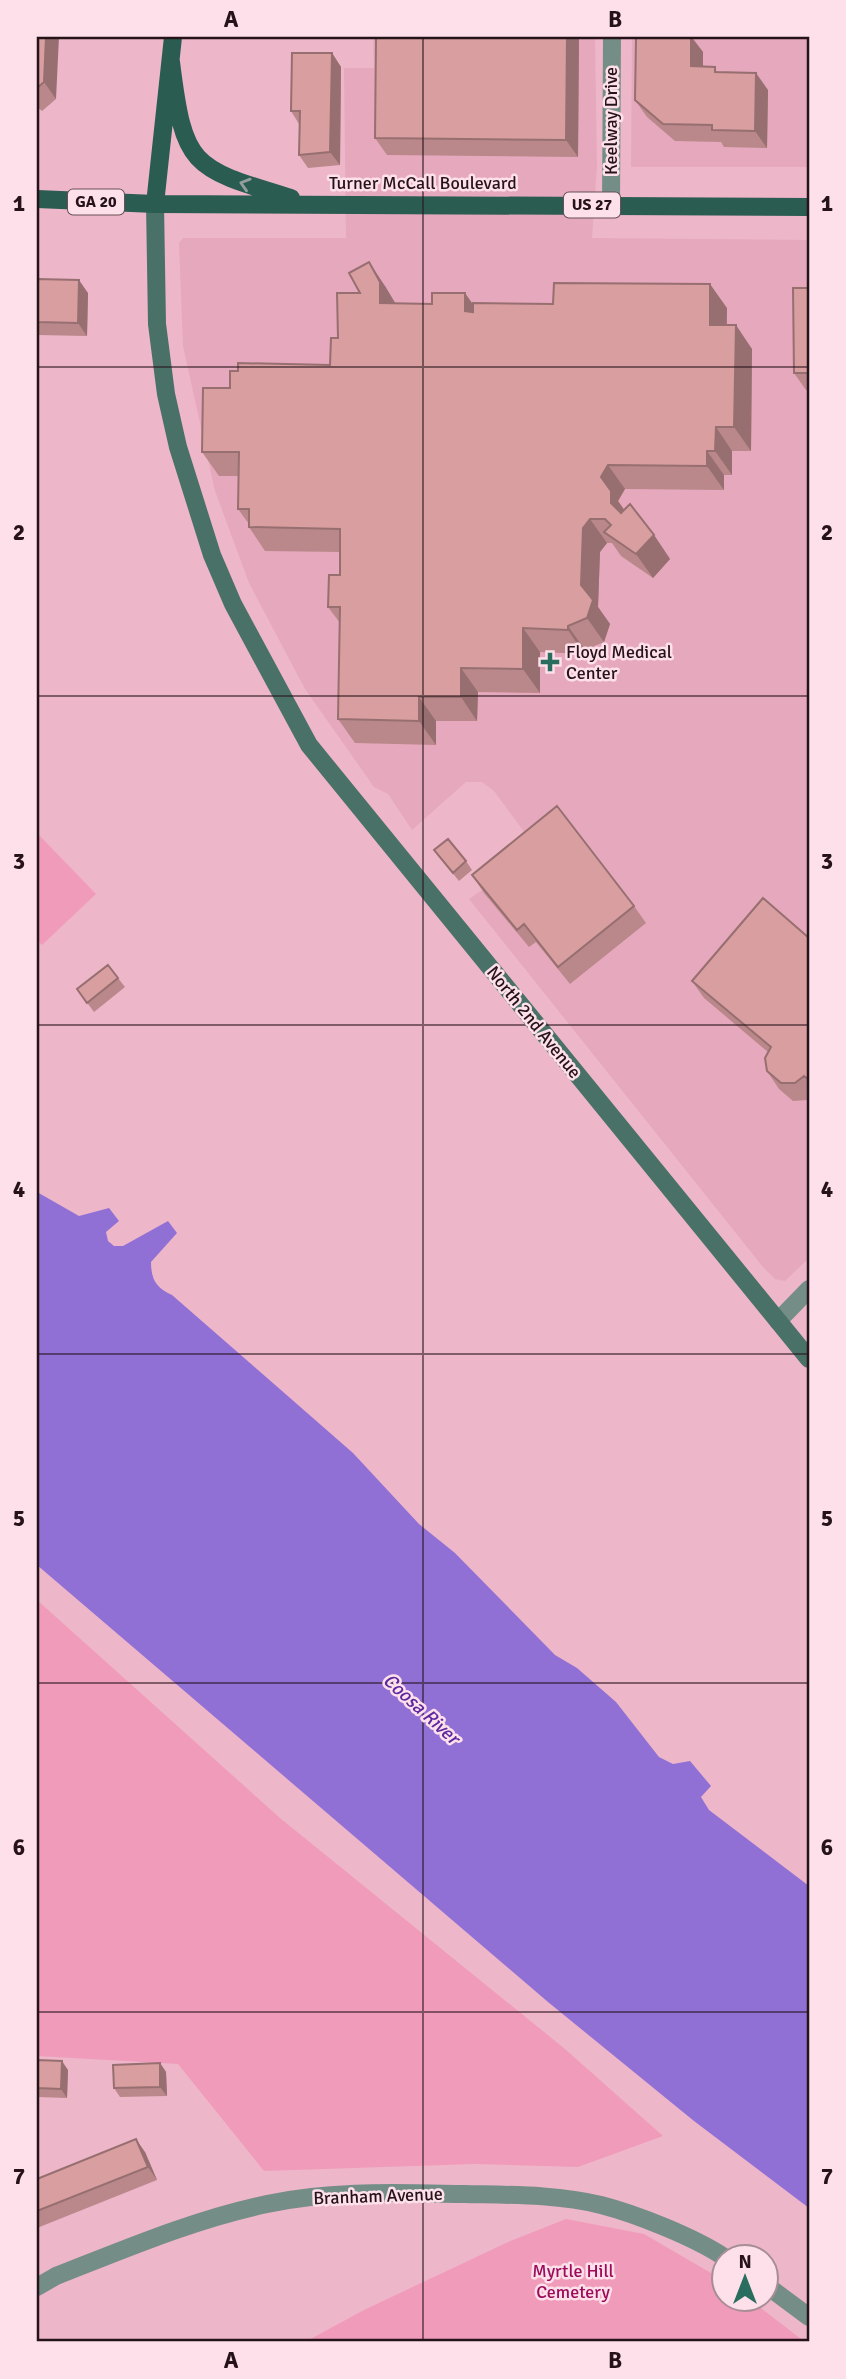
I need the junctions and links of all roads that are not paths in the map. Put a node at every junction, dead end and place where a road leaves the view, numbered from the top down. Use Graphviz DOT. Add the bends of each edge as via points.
graph roads {
  1 [pos="173,37"];
  2 [pos="612,37"];
  3 [pos="170,62"];
  4 [pos="37,199"];
  5 [pos="311,203"];
  6 [pos="155,204"];
  7 [pos="611,205"];
  8 [pos="809,207"];
  9 [pos="809,1289"];
  10 [pos="778,1321"];
  11 [pos="809,1359"];
  12 [pos="710,2250"];
  13 [pos="37,2287"];
  14 [pos="780,2296"];
  15 [pos="809,2317"];
  1 -- 3 [label="main road, US 27"];
  2 -- 7 [label="street, Keelway Drive"];
  5 -- 3 [label="main road, US 27, one-way" via="228,179 197,159 178,123"];
  3 -- 6 [label="main road, US 27"];
  4 -- 6 [label="main road, Turner McCall Boulevard / GA 20"];
  5 -- 6 [label="main road, Turner McCall Boulevard / US 27"];
  5 -- 7 [label="main road, Turner McCall Boulevard / US 27"];
  6 -- 10 [label="main road, North 2nd Avenue" via="158,324 178,447 212,555 242,624 309,745"];
  7 -- 8 [label="main road, Turner McCall Boulevard / US 27"];
  9 -- 10 [label="street"];
  10 -- 11 [label="main road, North 2nd Avenue"];
  12 -- 13 [label="street, Branham Avenue" via="603,2206 581,2202 503,2195 321,2196 228,2213"];
  14 -- 15 [label="street"];
}
